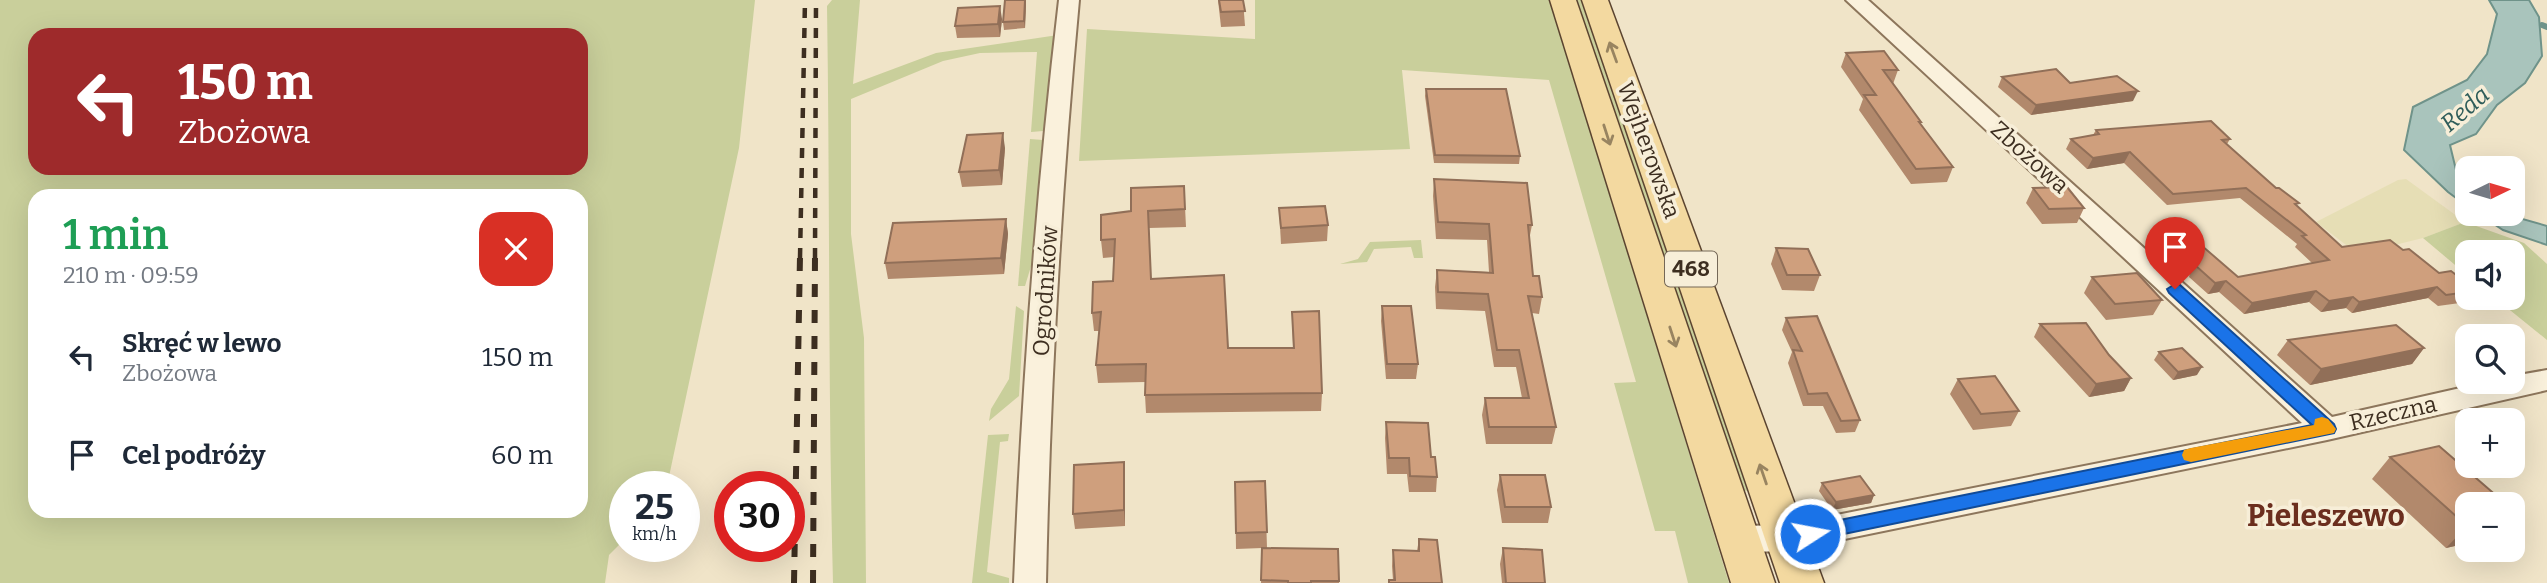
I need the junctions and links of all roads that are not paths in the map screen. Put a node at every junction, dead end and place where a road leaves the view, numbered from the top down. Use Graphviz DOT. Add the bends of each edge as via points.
graph roads {
  1 [pos="1069,0"];
  2 [pos="1563,0"];
  3 [pos="1595,0"];
  4 [pos="1856,0"];
  5 [pos="2547,380"];
  6 [pos="2327,429"];
  7 [pos="1786,538"];
  8 [pos="1739,539"];
  9 [pos="1030,583"];
  10 [pos="1753,583"];
  11 [pos="1802,583"];
  1 -- 9 [label="street, Ogrodników" via="1052,170"];
  2 -- 8 [label="main road, Wejherowska / 468, one-way"];
  7 -- 3 [label="main road, Wejherowska / 468, one-way"];
  4 -- 6 [label="street, Zbożowa"];
  5 -- 6 [label="street, Rzeczna"];
  6 -- 7 [label="street, Rzeczna"];
  7 -- 8 [label="street"];
  7 -- 11 [label="main road, Wejherowska / 468"];
  8 -- 10 [label="main road, Wejherowska / 468"];
}
